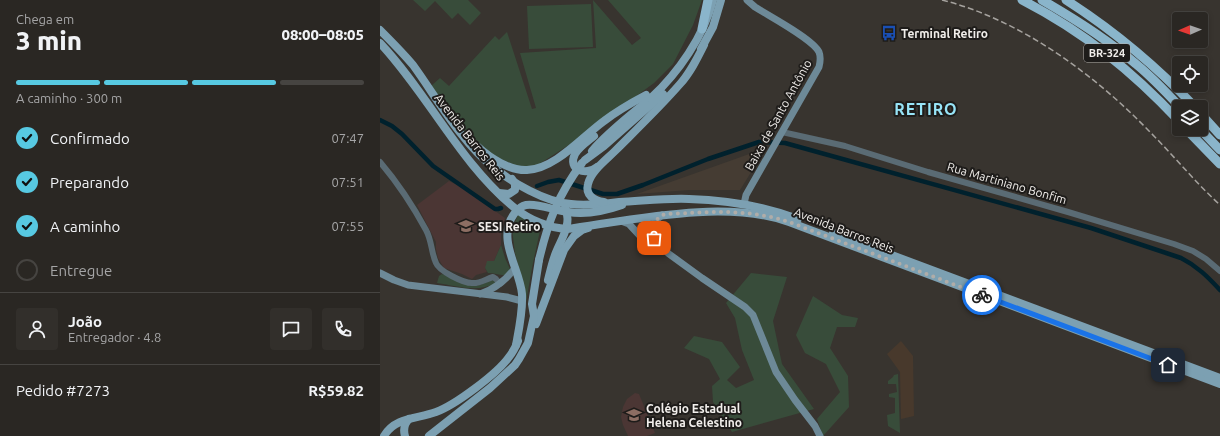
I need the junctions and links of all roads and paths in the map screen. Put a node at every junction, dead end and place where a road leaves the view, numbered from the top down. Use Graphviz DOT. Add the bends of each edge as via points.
graph roads {
  1 [pos="708,0"];
  2 [pos="713,0"];
  3 [pos="721,0"];
  4 [pos="724,0"];
  5 [pos="747,0"];
  6 [pos="1022,0"];
  7 [pos="1042,0"];
  8 [pos="1049,0"];
  9 [pos="1066,0"];
  10 [pos="718,12"];
  11 [pos="1093,19"];
  12 [pos="702,28"];
  13 [pos="380,30"];
  14 [pos="380,43"];
  15 [pos="704,45"];
  16 [pos="665,82"];
  17 [pos="646,95"];
  18 [pos="1173,100"];
  19 [pos="1188,100"];
  20 [pos="1172,114"];
  21 [pos="1208,122"];
  22 [pos="461,134"];
  23 [pos="780,135"];
  24 [pos="1220,135"];
  25 [pos="1193,136"];
  26 [pos="1207,136"];
  27 [pos="1220,150"];
  28 [pos="380,162"];
  29 [pos="584,162"];
  30 [pos="604,162"];
  31 [pos="1220,164"];
  32 [pos="512,179"];
  33 [pos="499,193"];
  34 [pos="552,200"];
  35 [pos="618,202"];
  36 [pos="632,202"];
  37 [pos="744,204"];
  38 [pos="517,210"];
  39 [pos="567,212"];
  40 [pos="759,214"];
  41 [pos="662,216"];
  42 [pos="621,221"];
  43 [pos="599,224"];
  44 [pos="567,229"];
  45 [pos="651,229"];
  46 [pos="637,232"];
  47 [pos="669,254"];
  48 [pos="515,268"];
  49 [pos="1220,271"];
  50 [pos="380,273"];
  51 [pos="500,284"];
  52 [pos="479,294"];
  53 [pos="522,301"];
  54 [pos="532,304"];
  55 [pos="540,312"];
  56 [pos="528,343"];
  57 [pos="516,346"];
  58 [pos="1220,378"];
  59 [pos="1220,384"];
  60 [pos="410,418"];
  61 [pos="384,436"];
  62 [pos="405,436"];
  63 [pos="429,436"];
  64 [pos="820,436"];
  1 -- 12 [label="highway"];
  2 -- 12 [label="main road"];
  3 -- 10 [label="main road"];
  4 -- 10 [label="main road"];
  5 -- 23 [label="main road, Baixa de Santo Antônio" via="809,41 819,53 819,67"];
  6 -- 20 [label="highway, BR-324" via="1109,55"];
  7 -- 18 [label="highway, BR-324" via="1114,46 1137,64"];
  8 -- 11 [label="highway"];
  9 -- 11 [label="highway"];
  10 -- 15 [label="main road"];
  11 -- 19 [label="highway" via="1151,64"];
  12 -- 16 [label="main road" via="687,56"];
  13 -- 22 [label="main road, Avenida Barros Reis" via="412,64"];
  14 -- 33 [label="main road, Avenida Barros Reis" via="405,72 466,156"];
  15 -- 29 [label="main road" via="659,98"];
  15 -- 30 [label="main road" via="680,84"];
  16 -- 17 [label="main road"];
  16 -- 29 [label="main road" via="653,96 601,140"];
  17 -- 22 [label="main road" via="623,108 553,162 539,168 519,170 482,151"];
  17 -- 30 [label="main road" via="579,149 573,159 574,166 584,172 594,170"];
  21 -- 24 [label="highway"];
  22 -- 32 [label="main road, Avenida Barros Reis" via="494,168"];
  23 -- 37 [label="main road, Baixa de Santo Antônio" via="746,195"];
  23 -- 49 [label="street, Rua Martiniano Bonfim" via="845,146 1174,244 1193,251"];
  25 -- 31 [label="highway"];
  26 -- 27 [label="highway"];
  28 -- 51 [label="street" via="411,202 427,231 438,266 446,273 468,282 475,283 493,277"];
  29 -- 54 [label="main road, bridge" via="566,185 545,234"];
  30 -- 35 [label="main road" via="590,179 589,195 595,200"];
  32 -- 33 [label="main road" via="515,190 509,194"];
  32 -- 34 [label="main road, Avenida Barros Reis"];
  33 -- 38 [label="main road, Avenida Barros Reis"];
  34 -- 35 [label="main road, Avenida Barros Reis" via="588,205"];
  34 -- 39 [label="main road" via="566,208"];
  35 -- 36 [label="main road, Avenida Barros Reis"];
  36 -- 37 [label="main road, Avenida Barros Reis" via="688,199"];
  36 -- 39 [label="main road" via="599,212"];
  37 -- 40 [label="main road"];
  37 -- 58 [label="main road, Avenida Barros Reis" via="781,213"];
  38 -- 39 [label="main road" via="531,205"];
  38 -- 44 [label="main road, Avenida Barros Reis" via="541,224"];
  38 -- 48 [label="main road" via="510,219 508,234 510,255"];
  39 -- 44 [label="main road"];
  40 -- 41 [label="main road, Avenida Barros Reis" via="729,212"];
  40 -- 59 [label="main road, Avenida Barros Reis" via="789,222"];
  41 -- 42 [label="main road, Avenida Barros Reis"];
  41 -- 45 [label="main road" via="655,221"];
  42 -- 43 [label="main road, Avenida Barros Reis"];
  42 -- 46 [label="main road" via="629,224"];
  43 -- 44 [label="main road, Avenida Barros Reis"];
  43 -- 55 [label="main road" via="582,230 568,244"];
  44 -- 55 [label="main road" via="555,256"];
  45 -- 46 [label="main road" via="645,233"];
  45 -- 47 [label="main road" via="655,241"];
  46 -- 47 [label="main road" via="646,241"];
  47 -- 64 [label="main road" via="740,303 753,315 776,372"];
  48 -- 51 [label="main road"];
  48 -- 53 [label="main road"];
  50 -- 52 [label="main road" via="408,285"];
  51 -- 52 [label="main road"];
  52 -- 53 [label="main road"];
  53 -- 57 [label="main road"];
  54 -- 56 [label="main road" via="534,316"];
  54 -- 57 [label="main road"];
  55 -- 56 [label="main road"];
  56 -- 63 [label="main road" via="520,359 510,370"];
  57 -- 60 [label="main road" via="499,368 456,402 435,413"];
  60 -- 61 [label="main road" via="395,424"];
  60 -- 62 [label="main road" via="404,426"];
}
